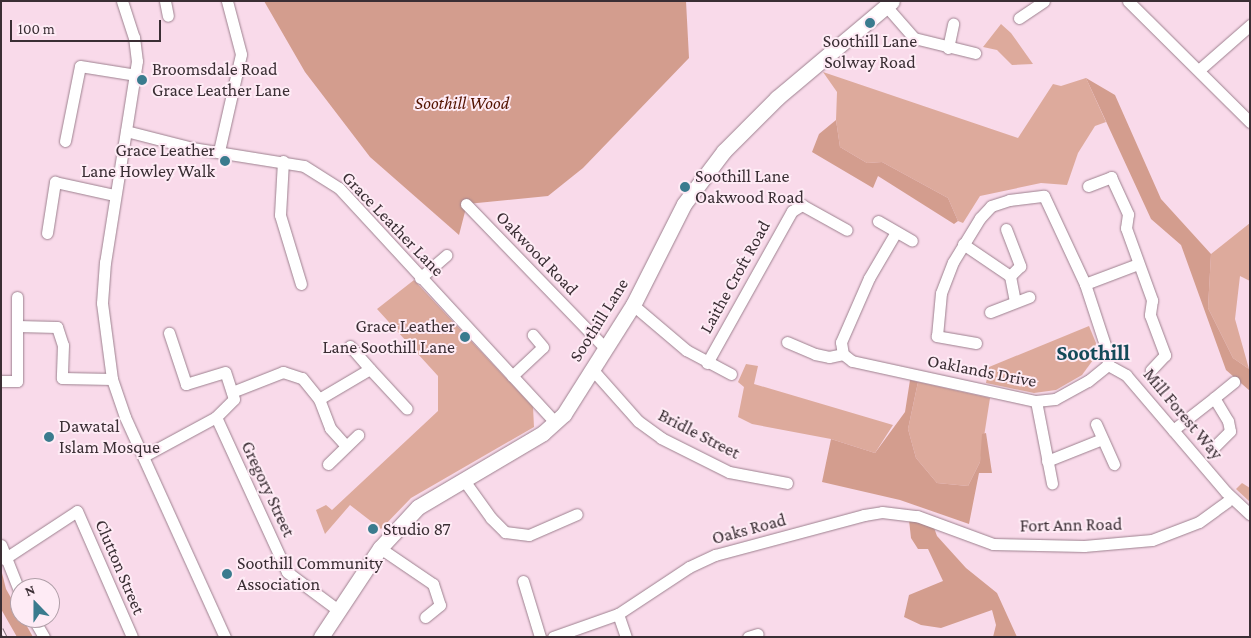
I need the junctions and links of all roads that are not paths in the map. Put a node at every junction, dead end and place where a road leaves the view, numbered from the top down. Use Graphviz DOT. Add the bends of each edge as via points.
graph roads {
  1 [pos="122,1"];
  2 [pos="165,1"];
  3 [pos="227,1"];
  4 [pos="1044,1"];
  5 [pos="1128,1"];
  6 [pos="889,4"];
  7 [pos="168,16"];
  8 [pos="1019,18"];
  9 [pos="953,24"];
  10 [pos="1250,25"];
  11 [pos="948,48"];
  12 [pos="975,53"];
  13 [pos="1200,69"];
  14 [pos="136,75"];
  15 [pos="1250,122"];
  16 [pos="126,131"];
  17 [pos="65,141"];
  18 [pos="219,151"];
  19 [pos="283,162"];
  20 [pos="1088,186"];
  21 [pos="114,195"];
  22 [pos="466,204"];
  23 [pos="878,221"];
  24 [pos="1006,229"];
  25 [pos="847,230"];
  26 [pos="896,232"];
  27 [pos="47,233"];
  28 [pos="912,242"];
  29 [pos="963,244"];
  30 [pos="446,255"];
  31 [pos="1138,264"];
  32 [pos="1010,276"];
  33 [pos="420,278"];
  34 [pos="301,284"];
  35 [pos="1085,284"];
  36 [pos="1029,297"];
  37 [pos="17,298"];
  38 [pos="1015,301"];
  39 [pos="633,305"];
  40 [pos="990,312"];
  41 [pos="17,326"];
  42 [pos="169,333"];
  43 [pos="533,335"];
  44 [pos="787,342"];
  45 [pos="976,343"];
  46 [pos="350,346"];
  47 [pos="604,348"];
  48 [pos="843,354"];
  49 [pos="708,363"];
  50 [pos="1108,365"];
  51 [pos="591,368"];
  52 [pos="370,369"];
  53 [pos="1151,370"];
  54 [pos="731,374"];
  55 [pos="512,376"];
  56 [pos="112,379"];
  57 [pos="1,381"];
  58 [pos="1234,382"];
  59 [pos="232,392"];
  60 [pos="1214,398"];
  61 [pos="319,399"];
  62 [pos="1036,401"];
  63 [pos="407,409"];
  64 [pos="216,417"];
  65 [pos="555,422"];
  66 [pos="1096,424"];
  67 [pos="1173,430"];
  68 [pos="358,435"];
  69 [pos="1102,439"];
  70 [pos="346,446"];
  71 [pos="1213,448"];
  72 [pos="144,456"];
  73 [pos="1047,461"];
  74 [pos="328,464"];
  75 [pos="1114,464"];
  76 [pos="463,479"];
  77 [pos="787,483"];
  78 [pos="1052,483"];
  79 [pos="1227,502"];
  80 [pos="577,514"];
  81 [pos="1250,514"];
  82 [pos="910,515"];
  83 [pos="1,545"];
  84 [pos="380,548"];
  85 [pos="4,559"];
  86 [pos="13,578"];
  87 [pos="523,581"];
  88 [pos="338,610"];
  89 [pos="618,614"];
  90 [pos="425,616"];
  91 [pos="132,637"];
  92 [pos="225,637"];
  93 [pos="321,637"];
  94 [pos="540,637"];
  95 [pos="553,637"];
  96 [pos="626,637"];
  1 -- 14 [label="street" via="136,48"];
  2 -- 7 [label="street"];
  3 -- 18 [label="street" via="241,54"];
  4 -- 8 [label="street"];
  5 -- 13 [label="street"];
  6 -- 11 [label="street" via="914,38"];
  6 -- 39 [label="main road, Soothill Lane" via="777,98 724,151 684,204"];
  9 -- 11 [label="street"];
  10 -- 13 [label="street"];
  11 -- 12 [label="street"];
  13 -- 15 [label="street"];
  14 -- 16 [label="street"];
  14 -- 17 [label="street" via="80,66"];
  16 -- 18 [label="street, Grace Leather Lane" via="192,148"];
  16 -- 21 [label="street"];
  18 -- 19 [label="street, Grace Leather Lane"];
  19 -- 33 [label="street, Grace Leather Lane" via="304,166 339,188"];
  19 -- 34 [label="street" via="280,215"];
  20 -- 31 [label="street" via="1110,177 1128,214 1126,228"];
  21 -- 27 [label="street" via="55,182"];
  21 -- 56 [label="street" via="102,304"];
  22 -- 47 [label="street, Oakwood Road"];
  23 -- 26 [label="street"];
  24 -- 32 [label="street" via="1020,266"];
  25 -- 49 [label="street, Laithe Croft Road" via="802,205 792,211"];
  26 -- 28 [label="street"];
  26 -- 48 [label="street" via="868,278 849,320 841,342"];
  29 -- 32 [label="street"];
  29 -- 35 [label="street" via="991,206 1009,200 1044,196"];
  29 -- 45 [label="street" via="941,294 937,336"];
  30 -- 33 [label="street"];
  31 -- 35 [label="street"];
  31 -- 53 [label="street" via="1152,300 1150,315 1165,355"];
  32 -- 38 [label="street"];
  33 -- 55 [label="street, Grace Leather Lane"];
  35 -- 50 [label="street" via="1107,351"];
  36 -- 38 [label="street"];
  37 -- 41 [label="street"];
  38 -- 40 [label="street"];
  39 -- 47 [label="main road, Soothill Lane"];
  39 -- 49 [label="street" via="686,350"];
  41 -- 56 [label="street" via="57,327 63,346 62,378"];
  41 -- 57 [label="street" via="17,381"];
  42 -- 59 [label="street" via="186,384 225,372"];
  43 -- 55 [label="street" via="544,347"];
  44 -- 48 [label="street, Oaklands Drive" via="815,354 829,357"];
  46 -- 52 [label="street"];
  47 -- 51 [label="main road, Soothill Lane"];
  48 -- 62 [label="street, Oaklands Drive" via="852,361"];
  49 -- 54 [label="street"];
  50 -- 62 [label="street, Oaklands Drive" via="1056,400"];
  50 -- 67 [label="street, Mill Forest Way" via="1126,375"];
  51 -- 65 [label="main road, Soothill Lane" via="571,404"];
  51 -- 77 [label="street, Bridle Street" via="638,421 660,438 729,472"];
  52 -- 61 [label="street"];
  52 -- 63 [label="street"];
  55 -- 65 [label="street, Grace Leather Lane"];
  56 -- 72 [label="street"];
  58 -- 60 [label="street"];
  59 -- 61 [label="street" via="283,372 302,378"];
  59 -- 64 [label="street" via="234,399"];
  60 -- 67 [label="street"];
  60 -- 71 [label="street" via="1228,420 1230,431"];
  61 -- 70 [label="street" via="330,428"];
  62 -- 73 [label="street"];
  64 -- 72 [label="street"];
  64 -- 88 [label="street, Gregory Street" via="286,572"];
  65 -- 76 [label="main road, Soothill Lane"];
  66 -- 69 [label="street"];
  67 -- 81 [label="street, Mill Forest Way" via="1226,492"];
  68 -- 70 [label="street"];
  69 -- 73 [label="street"];
  69 -- 75 [label="street"];
  70 -- 74 [label="street"];
  72 -- 92 [label="street"];
  73 -- 78 [label="street"];
  76 -- 80 [label="street" via="505,532 529,535"];
  76 -- 84 [label="main road, Soothill Lane" via="418,507"];
  79 -- 82 [label="street, Fort Ann Road" via="1199,522 1152,540 1084,546 993,544"];
  82 -- 89 [label="street, Oaks Road" via="864,515 715,554"];
  83 -- 85 [label="street"];
  84 -- 88 [label="main road, Soothill Lane"];
  84 -- 90 [label="street" via="433,584 440,605"];
  85 -- 86 [label="street"];
  85 -- 91 [label="street, Clutton Street" via="77,511"];
  87 -- 94 [label="street"];
  88 -- 93 [label="main road, Soothill Lane"];
  89 -- 95 [label="street, Oaks Road"];
  89 -- 96 [label="street"];
}
